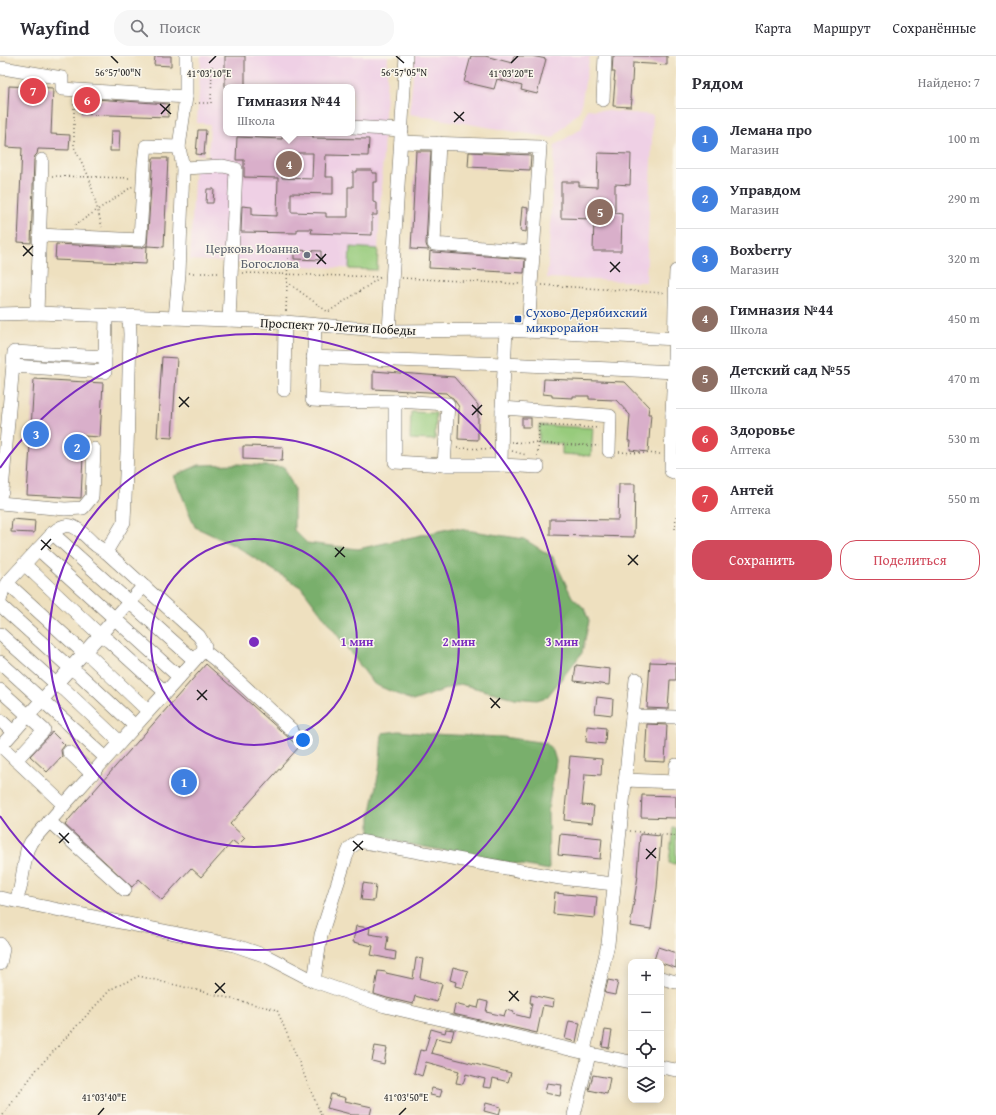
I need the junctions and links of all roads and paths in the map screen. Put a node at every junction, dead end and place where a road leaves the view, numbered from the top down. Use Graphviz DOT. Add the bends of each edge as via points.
graph roads {
  1 [pos="186,56"];
  2 [pos="406,56"];
  3 [pos="605,56"];
  4 [pos="212,66"];
  5 [pos="0,68"];
  6 [pos="74,89"];
  7 [pos="185,100"];
  8 [pos="603,100"];
  9 [pos="355,128"];
  10 [pos="401,136"];
  11 [pos="439,143"];
  12 [pos="179,147"];
  13 [pos="42,160"];
  14 [pos="183,168"];
  15 [pos="42,176"];
  16 [pos="89,177"];
  17 [pos="143,179"];
  18 [pos="97,210"];
  19 [pos="40,235"];
  20 [pos="59,236"];
  21 [pos="105,238"];
  22 [pos="534,252"];
  23 [pos="288,256"];
  24 [pos="676,271"];
  25 [pos="231,273"];
  26 [pos="179,274"];
  27 [pos="287,274"];
  28 [pos="387,277"];
  29 [pos="287,282"];
  30 [pos="531,284"];
  31 [pos="675,294"];
  32 [pos="37,313"];
  33 [pos="0,314"];
  34 [pos="106,316"];
  35 [pos="129,317"];
  36 [pos="175,318"];
  37 [pos="229,320"];
  38 [pos="285,322"];
  39 [pos="315,325"];
  40 [pos="506,330"];
  41 [pos="389,331"];
  42 [pos="528,331"];
  43 [pos="675,339"];
  44 [pos="313,357"];
  45 [pos="504,364"];
  46 [pos="675,372"];
  47 [pos="284,390"];
  48 [pos="395,401"];
  49 [pos="502,408"];
  50 [pos="674,413"];
  51 [pos="593,428"];
  52 [pos="510,442"];
  53 [pos="538,443"];
  54 [pos="592,445"];
  55 [pos="94,449"];
  56 [pos="609,451"];
  57 [pos="661,454"];
  58 [pos="444,465"];
  59 [pos="500,465"];
  60 [pos="538,467"];
  61 [pos="676,473"];
  62 [pos="0,496"];
  63 [pos="0,503"];
  64 [pos="676,516"];
  65 [pos="675,529"];
  66 [pos="52,533"];
  67 [pos="38,548"];
  68 [pos="106,552"];
  69 [pos="24,564"];
  70 [pos="7,582"];
  71 [pos="144,587"];
  72 [pos="0,601"];
  73 [pos="129,603"];
  74 [pos="0,605"];
  75 [pos="115,618"];
  76 [pos="0,634"];
  77 [pos="100,635"];
  78 [pos="203,650"];
  79 [pos="84,652"];
  80 [pos="194,660"];
  81 [pos="0,662"];
  82 [pos="70,668"];
  83 [pos="179,677"];
  84 [pos="636,679"];
  85 [pos="56,684"];
  86 [pos="0,690"];
  87 [pos="165,692"];
  88 [pos="42,700"];
  89 [pos="148,711"];
  90 [pos="28,715"];
  91 [pos="632,716"];
  92 [pos="676,717"];
  93 [pos="0,720"];
  94 [pos="134,726"];
  95 [pos="292,730"];
  96 [pos="13,732"];
  97 [pos="120,742"];
  98 [pos="1,745"];
  99 [pos="69,752"];
  100 [pos="106,758"];
  101 [pos="16,760"];
  102 [pos="676,765"];
  103 [pos="92,774"];
  104 [pos="625,780"];
  105 [pos="675,782"];
  106 [pos="64,805"];
  107 [pos="49,821"];
  108 [pos="620,830"];
  109 [pos="676,836"];
  110 [pos="614,884"];
  111 [pos="125,890"];
  112 [pos="0,898"];
  113 [pos="16,901"];
  114 [pos="0,944"];
  115 [pos="0,964"];
  116 [pos="664,979"];
  117 [pos="314,981"];
  118 [pos="676,982"];
  119 [pos="586,1053"];
  120 [pos="628,1061"];
  121 [pos="664,1068"];
  122 [pos="676,1070"];
  123 [pos="3,1115"];
  124 [pos="321,1115"];
  125 [pos="574,1115"];
  1 -- 7 [label="street"];
  2 -- 10 [label="street"];
  3 -- 8 [label="street"];
  4 -- 7 [label="path" via="211,103"];
  5 -- 6 [label="street" via="62,78 62,89"];
  6 -- 7 [label="street"];
  6 -- 16 [label="path" via="74,147"];
  7 -- 12 [label="street"];
  9 -- 10 [label="street"];
  10 -- 11 [label="street"];
  10 -- 28 [label="street"];
  11 -- 22 [label="street" via="434,244"];
  11 -- 22 [label="street" via="540,147"];
  12 -- 14 [label="street"];
  12 -- 17 [label="street" via="146,146"];
  13 -- 15 [label="street"];
  14 -- 25 [label="street" via="223,166 236,169"];
  14 -- 26 [label="street"];
  15 -- 16 [label="path"];
  15 -- 19 [label="street"];
  16 -- 17 [label="path"];
  16 -- 18 [label="path"];
  17 -- 18 [label="path"];
  17 -- 21 [label="street" via="140,240"];
  18 -- 20 [label="path"];
  18 -- 21 [label="path"];
  19 -- 20 [label="street"];
  19 -- 32 [label="street"];
  20 -- 21 [label="street"];
  22 -- 30 [label="street"];
  23 -- 27 [label="path"];
  24 -- 31 [label="street"];
  25 -- 26 [label="path"];
  25 -- 27 [label="path"];
  25 -- 37 [label="street"];
  26 -- 36 [label="street"];
  27 -- 28 [label="path"];
  27 -- 29 [label="path"];
  28 -- 29 [label="path" via="328,312"];
  28 -- 30 [label="path"];
  28 -- 41 [label="street"];
  29 -- 38 [label="path"];
  30 -- 31 [label="path"];
  30 -- 42 [label="street"];
  31 -- 43 [label="street"];
  32 -- 33 [label="street, Проспект 70-Летия Победы"];
  32 -- 34 [label="street, Проспект 70-Летия Победы"];
  34 -- 35 [label="street, Проспект 70-Летия Победы"];
  34 -- 62 [label="street" via="105,372 13,366"];
  35 -- 36 [label="street, Проспект 70-Летия Победы"];
  35 -- 68 [label="street" via="124,522"];
  36 -- 37 [label="street, Проспект 70-Летия Победы"];
  37 -- 38 [label="street, Проспект 70-Летия Победы"];
  38 -- 39 [label="street, Проспект 70-Летия Победы"];
  38 -- 47 [label="street"];
  39 -- 41 [label="street, Проспект 70-Летия Победы"];
  39 -- 44 [label="street"];
  40 -- 41 [label="street, Проспект 70-Летия Победы"];
  40 -- 42 [label="street, Проспект 70-Летия Победы"];
  40 -- 45 [label="street"];
  42 -- 43 [label="street, Проспект 70-Летия Победы"];
  43 -- 46 [label="street"];
  44 -- 45 [label="street"];
  44 -- 48 [label="street" via="312,400"];
  45 -- 46 [label="street"];
  45 -- 49 [label="street"];
  46 -- 50 [label="street"];
  48 -- 58 [label="street" via="395,462"];
  48 -- 58 [label="street" via="448,404"];
  49 -- 56 [label="street" via="610,416"];
  49 -- 59 [label="street"];
  50 -- 61 [label="street" via="670,471"];
  51 -- 53 [label="path" via="539,425"];
  52 -- 53 [label="path"];
  53 -- 54 [label="path"];
  55 -- 63 [label="street" via="92,497 82,508 65,509"];
  56 -- 57 [label="path"];
  58 -- 59 [label="street"];
  59 -- 60 [label="street"];
  64 -- 65 [label="path"];
  66 -- 67 [label="street"];
  66 -- 68 [label="street" via="60,526 77,528"];
  66 -- 73 [label="street"];
  67 -- 69 [label="street"];
  67 -- 75 [label="street"];
  68 -- 71 [label="street"];
  69 -- 70 [label="street"];
  69 -- 77 [label="street"];
  70 -- 72 [label="street"];
  70 -- 79 [label="street"];
  71 -- 73 [label="street"];
  71 -- 78 [label="street" via="199,636 205,646"];
  73 -- 75 [label="street"];
  73 -- 80 [label="street"];
  74 -- 82 [label="street"];
  75 -- 77 [label="street"];
  75 -- 83 [label="street"];
  76 -- 85 [label="street"];
  77 -- 79 [label="street"];
  77 -- 87 [label="street"];
  78 -- 80 [label="street"];
  78 -- 95 [label="street"];
  79 -- 82 [label="street"];
  79 -- 89 [label="street"];
  80 -- 83 [label="street"];
  81 -- 88 [label="street"];
  82 -- 85 [label="street"];
  82 -- 94 [label="street"];
  83 -- 87 [label="street"];
  84 -- 91 [label="street"];
  85 -- 88 [label="street"];
  85 -- 97 [label="street"];
  86 -- 90 [label="street"];
  87 -- 89 [label="street"];
  88 -- 90 [label="street"];
  88 -- 100 [label="street"];
  89 -- 94 [label="street"];
  90 -- 96 [label="street"];
  90 -- 101 [label="street" via="44,730"];
  91 -- 92 [label="street"];
  91 -- 104 [label="street"];
  93 -- 96 [label="street"];
  94 -- 97 [label="street"];
  96 -- 98 [label="street"];
  97 -- 100 [label="street"];
  98 -- 101 [label="street"];
  99 -- 103 [label="street"];
  100 -- 103 [label="street"];
  101 -- 106 [label="street"];
  102 -- 105 [label="street"];
  103 -- 106 [label="street"];
  104 -- 105 [label="street"];
  104 -- 108 [label="street"];
  106 -- 107 [label="street"];
  107 -- 111 [label="street"];
  107 -- 113 [label="street" via="27,850"];
  108 -- 109 [label="path"];
  108 -- 110 [label="street"];
  110 -- 117 [label="street" via="560,878 359,841 350,848 346,857 321,935"];
  110 -- 119 [label="street" via="608,944 585,1046"];
  112 -- 113 [label="street"];
  113 -- 117 [label="street" via="234,944 266,956"];
  114 -- 115 [label="street" via="3,949"];
  116 -- 118 [label="street"];
  117 -- 119 [label="street" via="385,1006"];
  119 -- 120 [label="street"];
  119 -- 125 [label="street" via="588,1059"];
  121 -- 122 [label="street"];
  123 -- 124 [label="path" via="37,1068 111,989 139,976 277,1010"];
}
